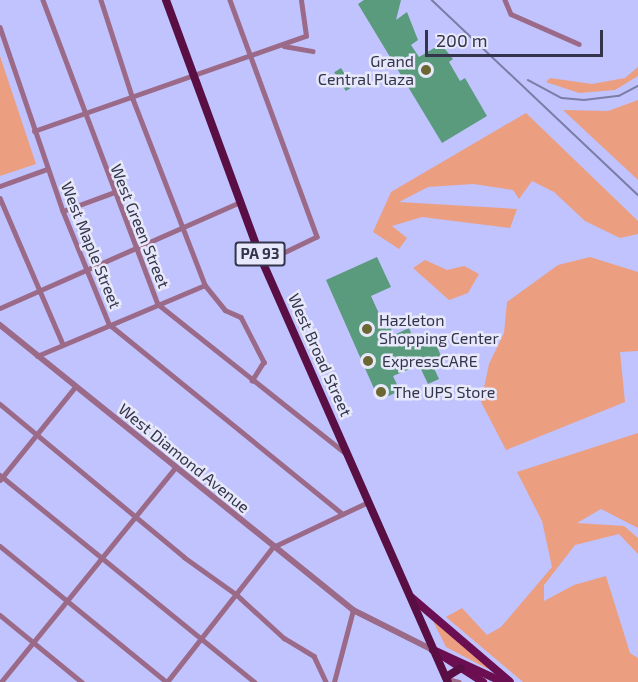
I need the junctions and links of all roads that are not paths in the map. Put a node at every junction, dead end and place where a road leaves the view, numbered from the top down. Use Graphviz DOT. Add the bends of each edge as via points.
graph roads {
  1 [pos="43,0"];
  2 [pos="101,0"];
  3 [pos="166,0"];
  4 [pos="230,0"];
  5 [pos="301,0"];
  6 [pos="505,0"];
  7 [pos="0,27"];
  8 [pos="579,44"];
  9 [pos="284,46"];
  10 [pos="313,51"];
  11 [pos="248,59"];
  12 [pos="193,79"];
  13 [pos="133,99"];
  14 [pos="84,115"];
  15 [pos="34,131"];
  16 [pos="47,169"];
  17 [pos="0,186"];
  18 [pos="112,193"];
  19 [pos="0,198"];
  20 [pos="240,202"];
  21 [pos="63,211"];
  22 [pos="183,226"];
  23 [pos="134,249"];
  24 [pos="263,263"];
  25 [pos="88,270"];
  26 [pos="205,285"];
  27 [pos="40,290"];
  28 [pos="158,304"];
  29 [pos="0,308"];
  30 [pos="109,324"];
  31 [pos="0,325"];
  32 [pos="63,344"];
  33 [pos="37,356"];
  34 [pos="252,381"];
  35 [pos="75,387"];
  36 [pos="0,404"];
  37 [pos="35,436"];
  38 [pos="345,453"];
  39 [pos="175,468"];
  40 [pos="1,478"];
  41 [pos="368,502"];
  42 [pos="343,514"];
  43 [pos="135,517"];
  44 [pos="0,546"];
  45 [pos="273,547"];
  46 [pos="102,558"];
  47 [pos="237,595"];
  48 [pos="410,596"];
  49 [pos="67,601"];
  50 [pos="353,610"];
  51 [pos="0,615"];
  52 [pos="201,639"];
  53 [pos="33,642"];
  54 [pos="433,650"];
  55 [pos="461,668"];
  56 [pos="447,679"];
  57 [pos="1,682"];
  58 [pos="82,682"];
  59 [pos="167,682"];
  60 [pos="255,682"];
  61 [pos="326,682"];
  62 [pos="334,682"];
  63 [pos="459,682"];
  64 [pos="483,682"];
  65 [pos="503,682"];
  66 [pos="510,682"];
  1 -- 14 [label="street, West Green Street"];
  2 -- 13 [label="street"];
  3 -- 12 [label="highway, West Broad Street / PA 93"];
  4 -- 11 [label="street"];
  5 -- 9 [label="street" via="309,35"];
  6 -- 8 [label="street" via="511,14"];
  7 -- 15 [label="street, West Maple Street"];
  9 -- 10 [label="street"];
  9 -- 11 [label="street"];
  11 -- 12 [label="street"];
  11 -- 24 [label="street" via="317,237"];
  12 -- 13 [label="street"];
  12 -- 20 [label="highway, West Broad Street / PA 93"];
  13 -- 14 [label="street"];
  13 -- 22 [label="street"];
  14 -- 15 [label="street"];
  14 -- 18 [label="street, West Green Street"];
  15 -- 16 [label="street, West Maple Street"];
  16 -- 17 [label="street"];
  16 -- 21 [label="street, West Maple Street"];
  18 -- 21 [label="street"];
  18 -- 23 [label="street, West Green Street"];
  19 -- 27 [label="street"];
  20 -- 22 [label="street"];
  20 -- 24 [label="highway, West Broad Street / PA 93"];
  21 -- 25 [label="street, West Maple Street"];
  22 -- 23 [label="street"];
  22 -- 26 [label="street"];
  23 -- 25 [label="street"];
  23 -- 28 [label="street, West Green Street"];
  24 -- 38 [label="highway, West Broad Street / PA 93"];
  25 -- 27 [label="street"];
  25 -- 30 [label="street, West Maple Street"];
  26 -- 28 [label="street"];
  26 -- 34 [label="street" via="225,310 241,317 264,362"];
  27 -- 29 [label="street"];
  27 -- 32 [label="street"];
  28 -- 30 [label="street"];
  28 -- 34 [label="street, West Green Street"];
  30 -- 32 [label="street"];
  30 -- 42 [label="street, West Maple Street"];
  31 -- 33 [label="street, West Diamond Avenue"];
  32 -- 33 [label="street"];
  33 -- 35 [label="street, West Diamond Avenue"];
  34 -- 38 [label="street, West Green Street"];
  35 -- 37 [label="street"];
  35 -- 39 [label="street, West Diamond Avenue"];
  36 -- 37 [label="street"];
  37 -- 40 [label="street"];
  37 -- 43 [label="street"];
  38 -- 41 [label="highway, West Broad Street / PA 93"];
  39 -- 43 [label="street"];
  39 -- 45 [label="street, West Diamond Avenue"];
  40 -- 46 [label="street"];
  41 -- 42 [label="street"];
  41 -- 48 [label="highway, West Broad Street / PA 93"];
  42 -- 45 [label="street"];
  43 -- 46 [label="street"];
  43 -- 47 [label="street"];
  44 -- 49 [label="street"];
  45 -- 47 [label="street"];
  45 -- 50 [label="street, West Diamond Avenue"];
  46 -- 49 [label="street"];
  46 -- 52 [label="street"];
  47 -- 52 [label="street"];
  47 -- 61 [label="street" via="284,638 314,656"];
  48 -- 54 [label="highway, West Broad Street / PA 93"];
  48 -- 66 [label="main road"];
  49 -- 53 [label="street"];
  49 -- 59 [label="street"];
  50 -- 54 [label="street, West Diamond Avenue"];
  50 -- 62 [label="street"];
  51 -- 53 [label="street"];
  52 -- 59 [label="street"];
  52 -- 60 [label="street"];
  53 -- 57 [label="street"];
  53 -- 58 [label="street"];
  54 -- 55 [label="main road"];
  54 -- 56 [label="highway, PA 93"];
  54 -- 65 [label="main road"];
  55 -- 56 [label="highway"];
  55 -- 64 [label="main road"];
  56 -- 63 [label="street"];
}
